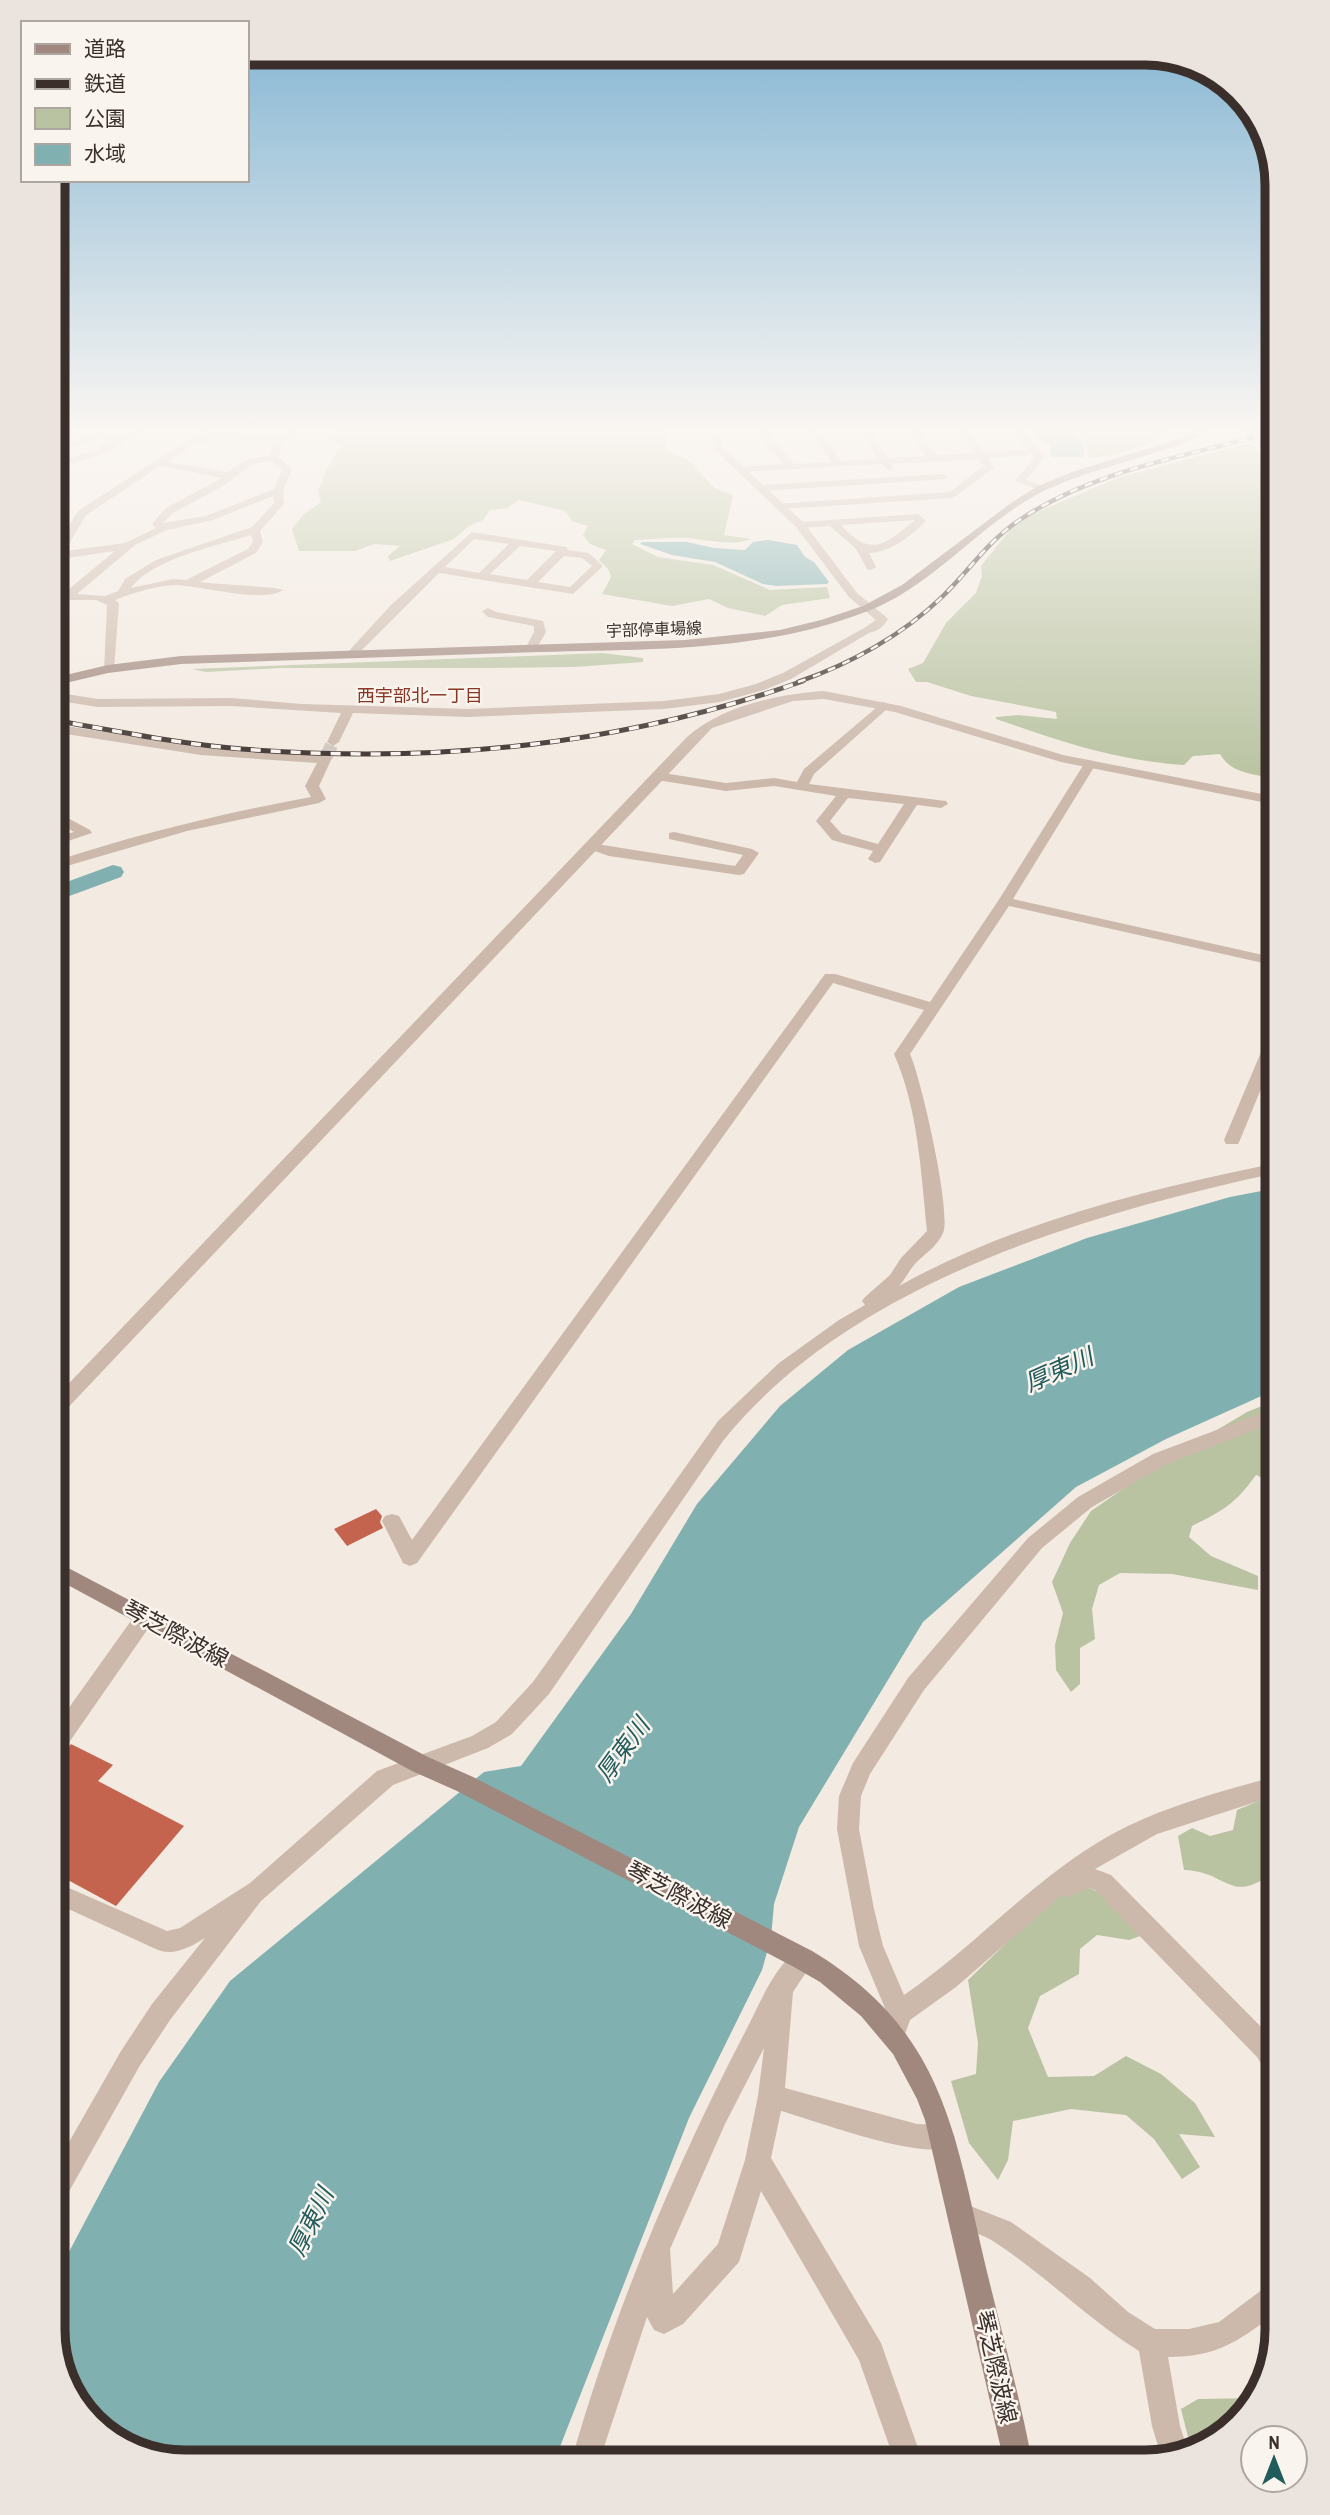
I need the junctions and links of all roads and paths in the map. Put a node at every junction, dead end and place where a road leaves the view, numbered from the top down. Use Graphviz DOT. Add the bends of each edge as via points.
graph roads {
  1 [pos="205,545"];
  2 [pos="257,545"];
  3 [pos="462,545"];
  4 [pos="514,545"];
  5 [pos="539,545"];
  6 [pos="815,545"];
  7 [pos="858,545"];
  8 [pos="886,545"];
  9 [pos="960,545"];
  10 [pos="126,546"];
  11 [pos="861,548"];
  12 [pos="561,552"];
  13 [pos="65,556"];
  14 [pos="871,567"];
  15 [pos="437,569"];
  16 [pos="482,576"];
  17 [pos="190,583"];
  18 [pos="530,584"];
  19 [pos="277,590"];
  20 [pos="122,593"];
  21 [pos="66,597"];
  22 [pos="106,600"];
  23 [pos="867,608"];
  24 [pos="488,611"];
  25 [pos="531,649"];
  26 [pos="352,654"];
  27 [pos="108,669"];
  28 [pos="65,679"];
  29 [pos="65,698"];
  30 [pos="720,698"];
  31 [pos="883,706"];
  32 [pos="348,710"];
  33 [pos="746,711"];
  34 [pos="65,730"];
  35 [pos="333,742"];
  36 [pos="1090,764"];
  37 [pos="657,776"];
  38 [pos="801,786"];
  39 [pos="845,794"];
  40 [pos="1265,798"];
  41 [pos="913,801"];
  42 [pos="941,804"];
  43 [pos="65,821"];
  44 [pos="65,839"];
  45 [pos="590,847"];
  46 [pos="656,857"];
  47 [pos="65,862"];
  48 [pos="1004,901"];
  49 [pos="1265,959"];
  50 [pos="932,1007"];
  51 [pos="1265,1063"];
  52 [pos="1232,1140"];
  53 [pos="1265,1171"];
  54 [pos="859,1316"];
  55 [pos="65,1398"];
  56 [pos="1265,1419"];
  57 [pos="392,1521"];
  58 [pos="65,1574"];
  59 [pos="145,1617"];
  60 [pos="65,1728"];
  61 [pos="420,1764"];
  62 [pos="1265,1790"];
  63 [pos="1058,1885"];
  64 [pos="258,1890"];
  65 [pos="65,1897"];
  66 [pos="795,1956"];
  67 [pos="783,1985"];
  68 [pos="896,2022"];
  69 [pos="1265,2049"];
  70 [pos="771,2096"];
  71 [pos="942,2138"];
  72 [pos="758,2160"];
  73 [pos="65,2172"];
  74 [pos="960,2215"];
  75 [pos="657,2246"];
  76 [pos="1265,2305"];
  77 [pos="1152,2343"];
  78 [pos="1172,2447"];
  79 [pos="589,2450"];
  80 [pos="905,2450"];
  81 [pos="1015,2450"];
  1 -- 20 [label="street" via="142,574"];
  2 -- 17 [label="street"];
  3 -- 15 [label="street"];
  4 -- 16 [label="street"];
  5 -- 12 [label="street" via="563,549"];
  6 -- 23 [label="street"];
  7 -- 11 [label="street"];
  8 -- 11 [label="street"];
  9 -- 23 [label="main road, 宇部停車場線" via="906,587"];
  10 -- 13 [label="street"];
  10 -- 21 [label="street"];
  11 -- 14 [label="street"];
  12 -- 18 [label="street"];
  12 -- 18 [label="street" via="585,555 598,566 573,591"];
  15 -- 16 [label="street"];
  15 -- 26 [label="street"];
  16 -- 18 [label="street"];
  17 -- 19 [label="street" via="242,591"];
  17 -- 20 [label="street" via="163,583"];
  20 -- 22 [label="street"];
  21 -- 22 [label="street"];
  22 -- 27 [label="street" via="113,606"];
  23 -- 25 [label="main road, 宇部停車場線" via="800,629 738,640"];
  23 -- 30 [label="street" via="882,619 880,623 777,681"];
  24 -- 25 [label="street" via="539,623 540,632"];
  25 -- 26 [label="main road, 宇部停車場線"];
  26 -- 27 [label="main road, 宇部停車場線" via="181,660"];
  27 -- 28 [label="main road, 宇部停車場線"];
  29 -- 32 [label="street" via="98,703 231,702"];
  30 -- 32 [label="street" via="563,711"];
  30 -- 33 [label="street"];
  31 -- 33 [label="street" via="812,695"];
  31 -- 36 [label="street"];
  31 -- 38 [label="street" via="809,772"];
  32 -- 35 [label="street"];
  33 -- 37 [label="street" via="708,725"];
  34 -- 47 [label="street" via="201,751 326,758 312,786 319,799 183,828"];
  36 -- 40 [label="street"];
  36 -- 48 [label="street"];
  37 -- 38 [label="street" via="726,787 759,782"];
  37 -- 45 [label="street"];
  38 -- 39 [label="street"];
  39 -- 41 [label="street"];
  39 -- 41 [label="street" via="823,821 837,836 878,854"];
  41 -- 42 [label="street"];
  43 -- 44 [label="street" via="85,833"];
  45 -- 46 [label="street"];
  45 -- 55 [label="street"];
  46 -- 46 [label="street" via="739,871 752,853 678,831"];
  48 -- 49 [label="street"];
  48 -- 50 [label="street"];
  50 -- 54 [label="street" via="902,1054 928,1155 936,1231 896,1279 859,1310"];
  50 -- 57 [label="street" via="830,977 410,1558"];
  51 -- 52 [label="street"];
  53 -- 54 [label="street" via="1112,1208 1024,1239 965,1261"];
  54 -- 61 [label="street" via="814,1343 731,1418 541,1688 504,1728 454,1754"];
  56 -- 68 [label="street" via="1160,1459 1085,1502 1035,1543 916,1684 861,1770 850,1796 848,1829 871,1946"];
  58 -- 59 [label="main road, 琴芝際波線"];
  59 -- 60 [label="street"];
  59 -- 61 [label="main road, 琴芝際波線"];
  61 -- 64 [label="street" via="385,1778"];
  61 -- 66 [label="main road, 琴芝際波線"];
  62 -- 63 [label="street" via="1132,1835"];
  63 -- 68 [label="street"];
  63 -- 69 [label="street" via="1068,1886 1086,1877 1103,1882"];
  64 -- 65 [label="street" via="185,1938 166,1942"];
  64 -- 73 [label="street" via="161,2012"];
  66 -- 67 [label="street"];
  66 -- 68 [label="main road, 琴芝際波線" via="832,1975"];
  67 -- 70 [label="street"];
  67 -- 75 [label="street" via="716,2115"];
  68 -- 71 [label="main road, 琴芝際波線"];
  70 -- 71 [label="street" via="918,2137"];
  70 -- 72 [label="street"];
  71 -- 74 [label="main road, 琴芝際波線"];
  72 -- 75 [label="street" via="729,2252 664,2320"];
  72 -- 80 [label="street" via="871,2353"];
  74 -- 77 [label="street" via="1002,2231 1118,2322"];
  74 -- 81 [label="main road, 琴芝際波線"];
  75 -- 79 [label="street"];
  76 -- 77 [label="street" via="1225,2334 1189,2343"];
  77 -- 78 [label="street"];
}
